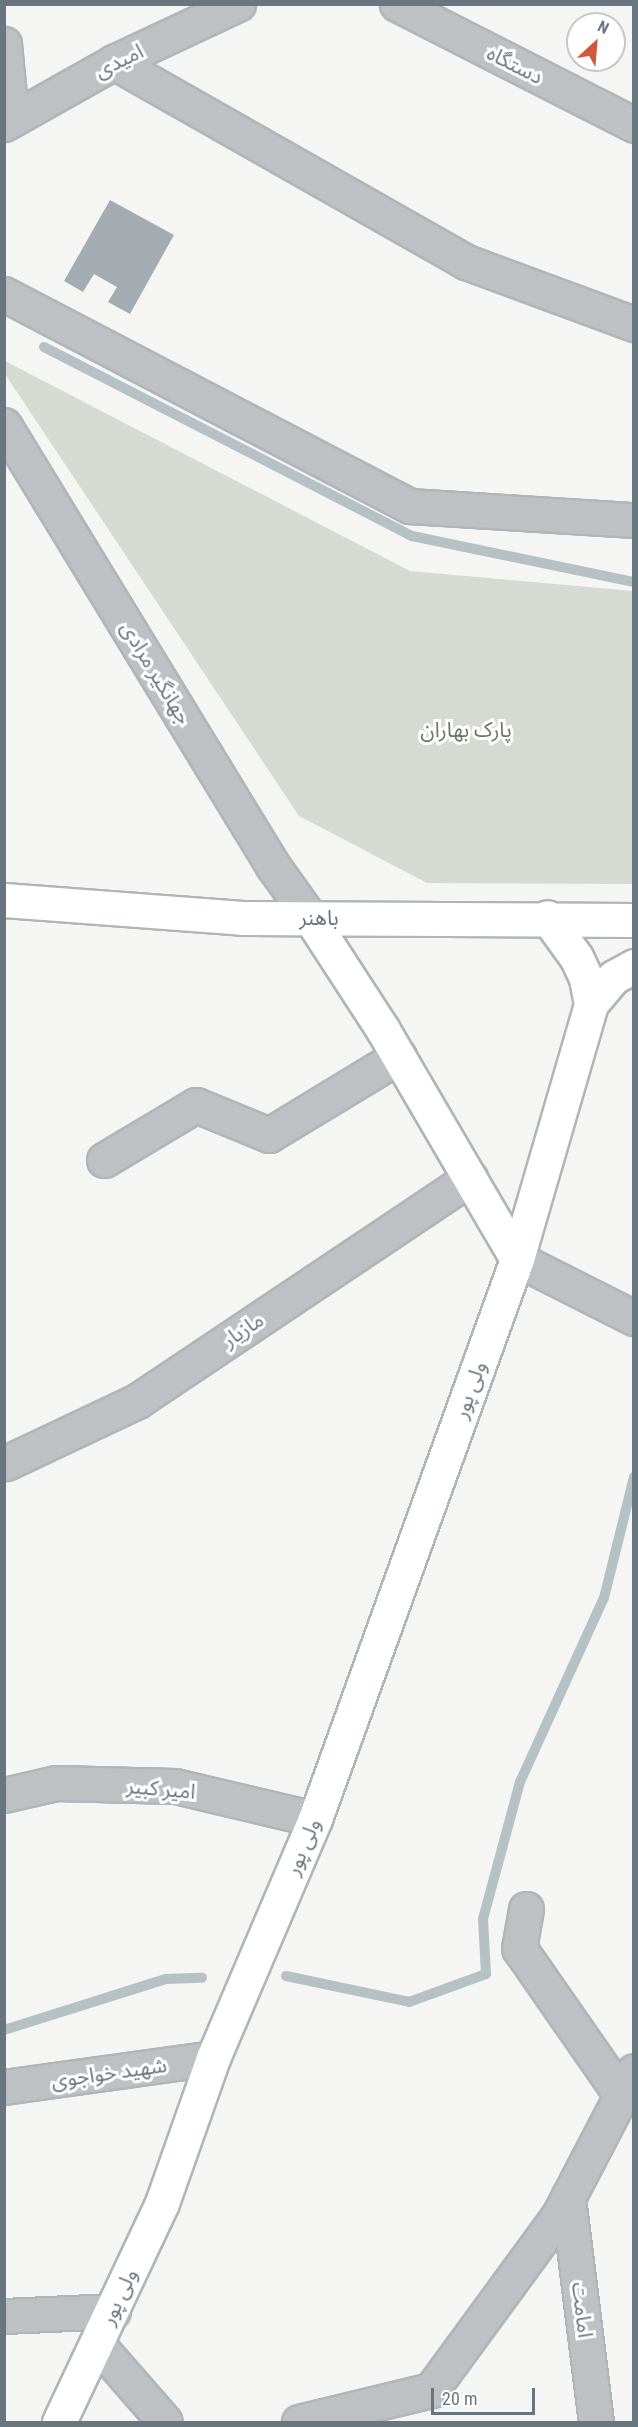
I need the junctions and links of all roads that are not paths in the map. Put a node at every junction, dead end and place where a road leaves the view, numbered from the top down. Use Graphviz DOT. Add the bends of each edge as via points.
graph roads {
  1 [pos="238,4"];
  2 [pos="397,4"];
  3 [pos="4,44"];
  4 [pos="114,62"];
  5 [pos="8,120"];
  6 [pos="633,125"];
  7 [pos="4,294"];
  8 [pos="633,324"];
  9 [pos="4,425"];
  10 [pos="633,520"];
  11 [pos="4,900"];
  12 [pos="547,917"];
  13 [pos="311,919"];
  14 [pos="633,920"];
  15 [pos="633,966"];
  16 [pos="591,1004"];
  17 [pos="399,1056"];
  18 [pos="104,1160"];
  19 [pos="470,1178"];
  20 [pos="517,1259"];
  21 [pos="633,1318"];
  22 [pos="6,1463"];
  23 [pos="4,1795"];
  24 [pos="315,1818"];
  25 [pos="526,1909"];
  26 [pos="213,2058"];
  27 [pos="4,2087"];
  28 [pos="625,2095"];
  29 [pos="568,2198"];
  30 [pos="113,2311"];
  31 [pos="4,2316"];
  32 [pos="97,2344"];
  33 [pos="59,2422"];
  34 [pos="165,2422"];
  35 [pos="299,2422"];
  36 [pos="596,2422"];
  1 -- 4 [label="street, امیدی"];
  2 -- 6 [label="street, دستگاه"];
  3 -- 5 [label="street"];
  4 -- 5 [label="street, امیدی"];
  4 -- 8 [label="street" via="466,262"];
  7 -- 10 [label="street" via="410,506"];
  9 -- 13 [label="street, جهانگیر مرادی" via="273,866"];
  11 -- 13 [label="main road, باهنر" via="242,918"];
  12 -- 13 [label="main road, باهنر"];
  12 -- 14 [label="main road, باهنر"];
  12 -- 16 [label="main road, ولی پور" via="576,957 586,978"];
  13 -- 17 [label="main road"];
  15 -- 16 [label="main road" via="614,977"];
  16 -- 20 [label="main road, ولی پور"];
  17 -- 18 [label="street" via="269,1135 196,1105"];
  17 -- 19 [label="main road"];
  19 -- 20 [label="main road"];
  19 -- 22 [label="street, مازیار" via="136,1401"];
  20 -- 21 [label="street"];
  20 -- 24 [label="main road, ولی پور"];
  23 -- 24 [label="street, امیر کبیر" via="56,1783 175,1786"];
  24 -- 26 [label="main road, ولی پور"];
  25 -- 28 [label="street" via="519,1948"];
  26 -- 27 [label="street, شهید خواجوی"];
  26 -- 30 [label="main road, ولی پور" via="162,2203"];
  28 -- 29 [label="street"];
  29 -- 35 [label="street" via="431,2390"];
  29 -- 36 [label="street, امامت"];
  30 -- 31 [label="street"];
  30 -- 32 [label="main road, ولی پور"];
  32 -- 33 [label="main road, ولی پور"];
  32 -- 34 [label="street"];
}
